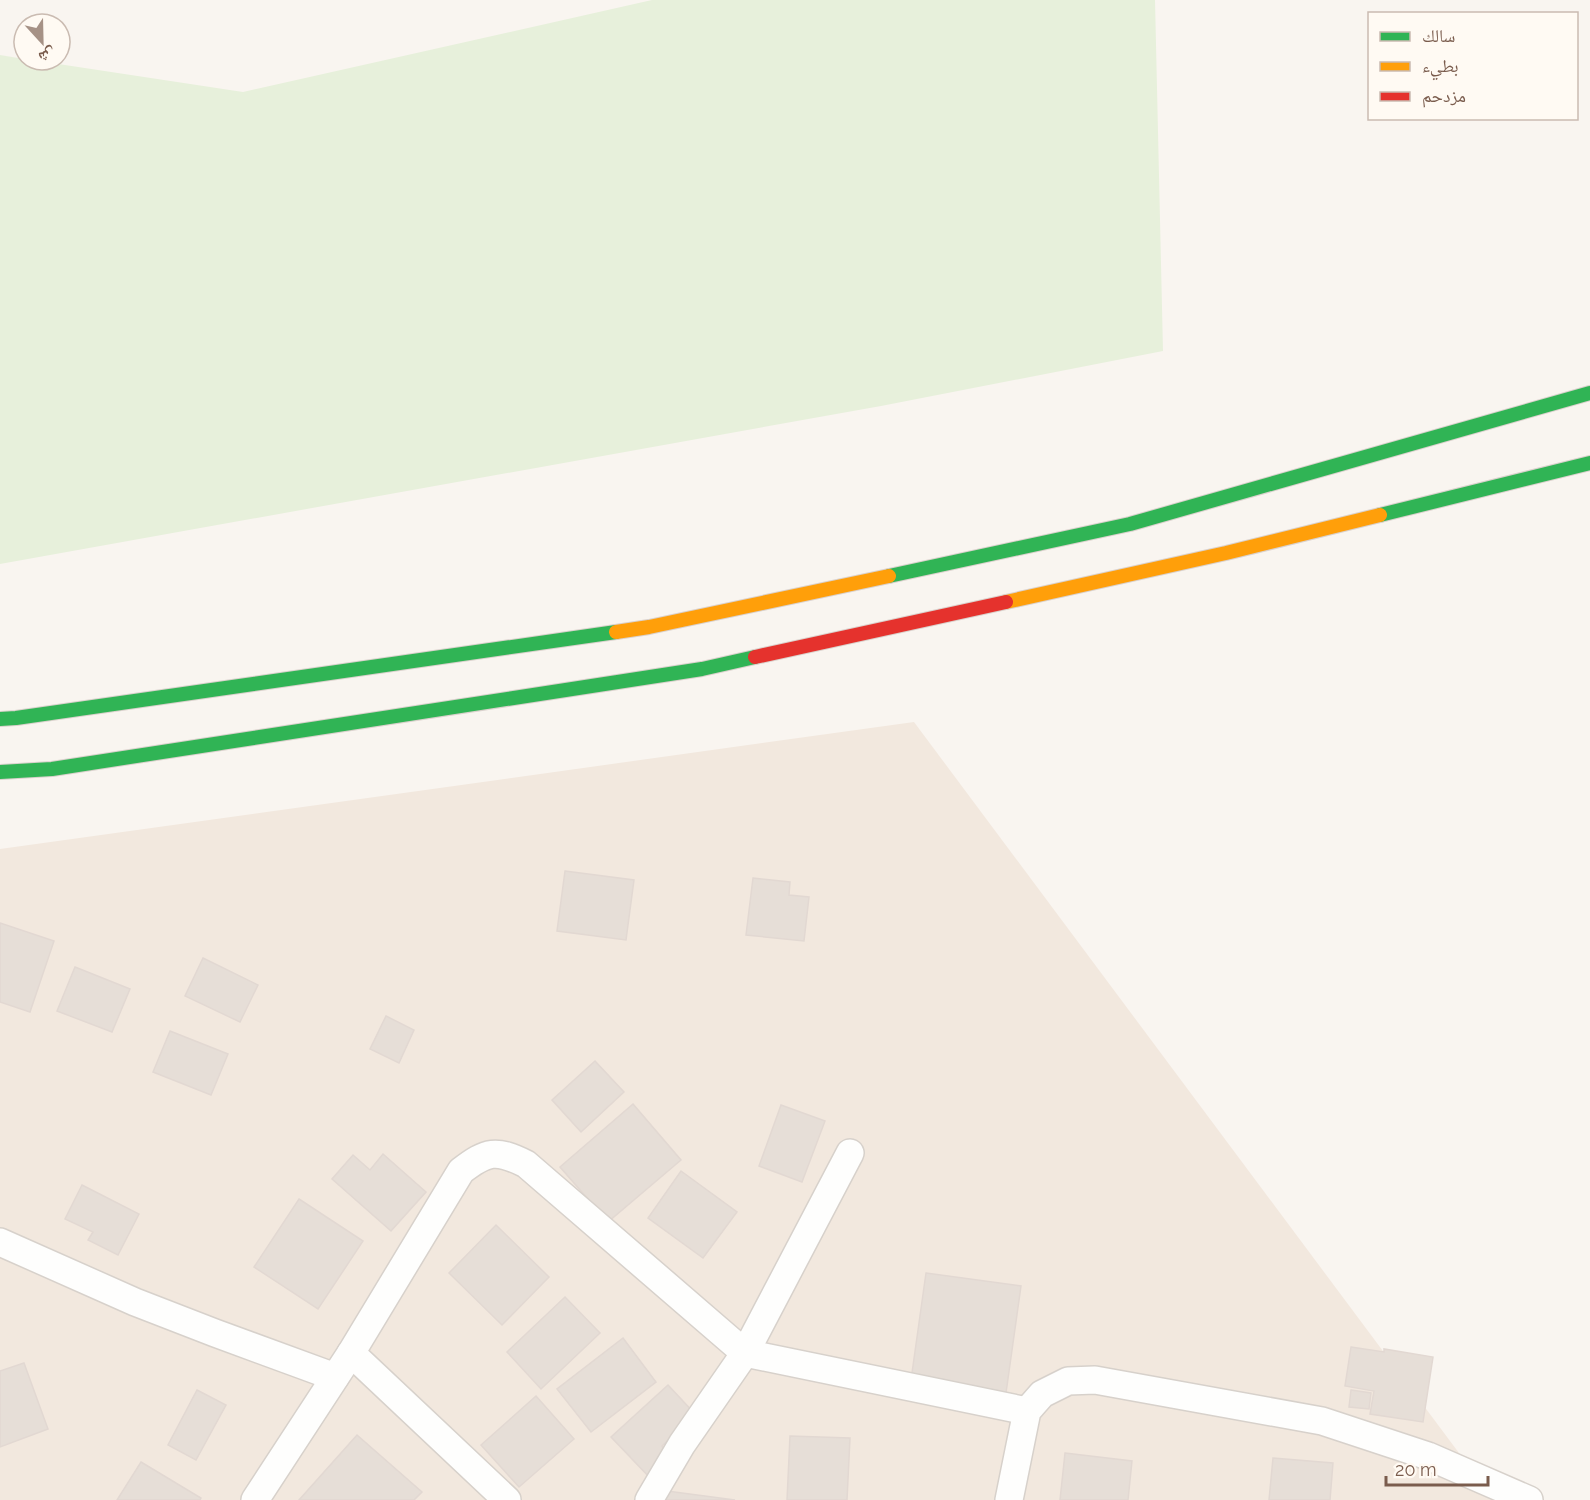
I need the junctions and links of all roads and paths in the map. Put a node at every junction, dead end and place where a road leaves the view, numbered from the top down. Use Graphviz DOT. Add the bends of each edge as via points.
graph roads {
  1 [pos="1590,393"];
  2 [pos="1590,463"];
  3 [pos="0,719"];
  4 [pos="0,772"];
  5 [pos="850,1153"];
  6 [pos="0,1242"];
  7 [pos="351,1353"];
  8 [pos="745,1353"];
  9 [pos="335,1377"];
  10 [pos="1027,1411"];
  11 [pos="255,1500"];
  12 [pos="507,1500"];
  13 [pos="649,1500"];
  14 [pos="1009,1500"];
  15 [pos="1528,1500"];
  1 -- 3 [label="highway" via="1130,524 649,627"];
  2 -- 4 [label="highway" via="1226,553 702,669 52,769"];
  5 -- 8 [label="street"];
  6 -- 9 [label="street" via="145,1306"];
  7 -- 8 [label="street" via="461,1171 479,1158 496,1154 526,1164"];
  7 -- 9 [label="street"];
  7 -- 12 [label="street"];
  8 -- 10 [label="street"];
  8 -- 13 [label="street"];
  9 -- 11 [label="street"];
  10 -- 14 [label="street"];
  10 -- 15 [label="street" via="1042,1394 1068,1381 1095,1380 1322,1421 1428,1456"];
}
